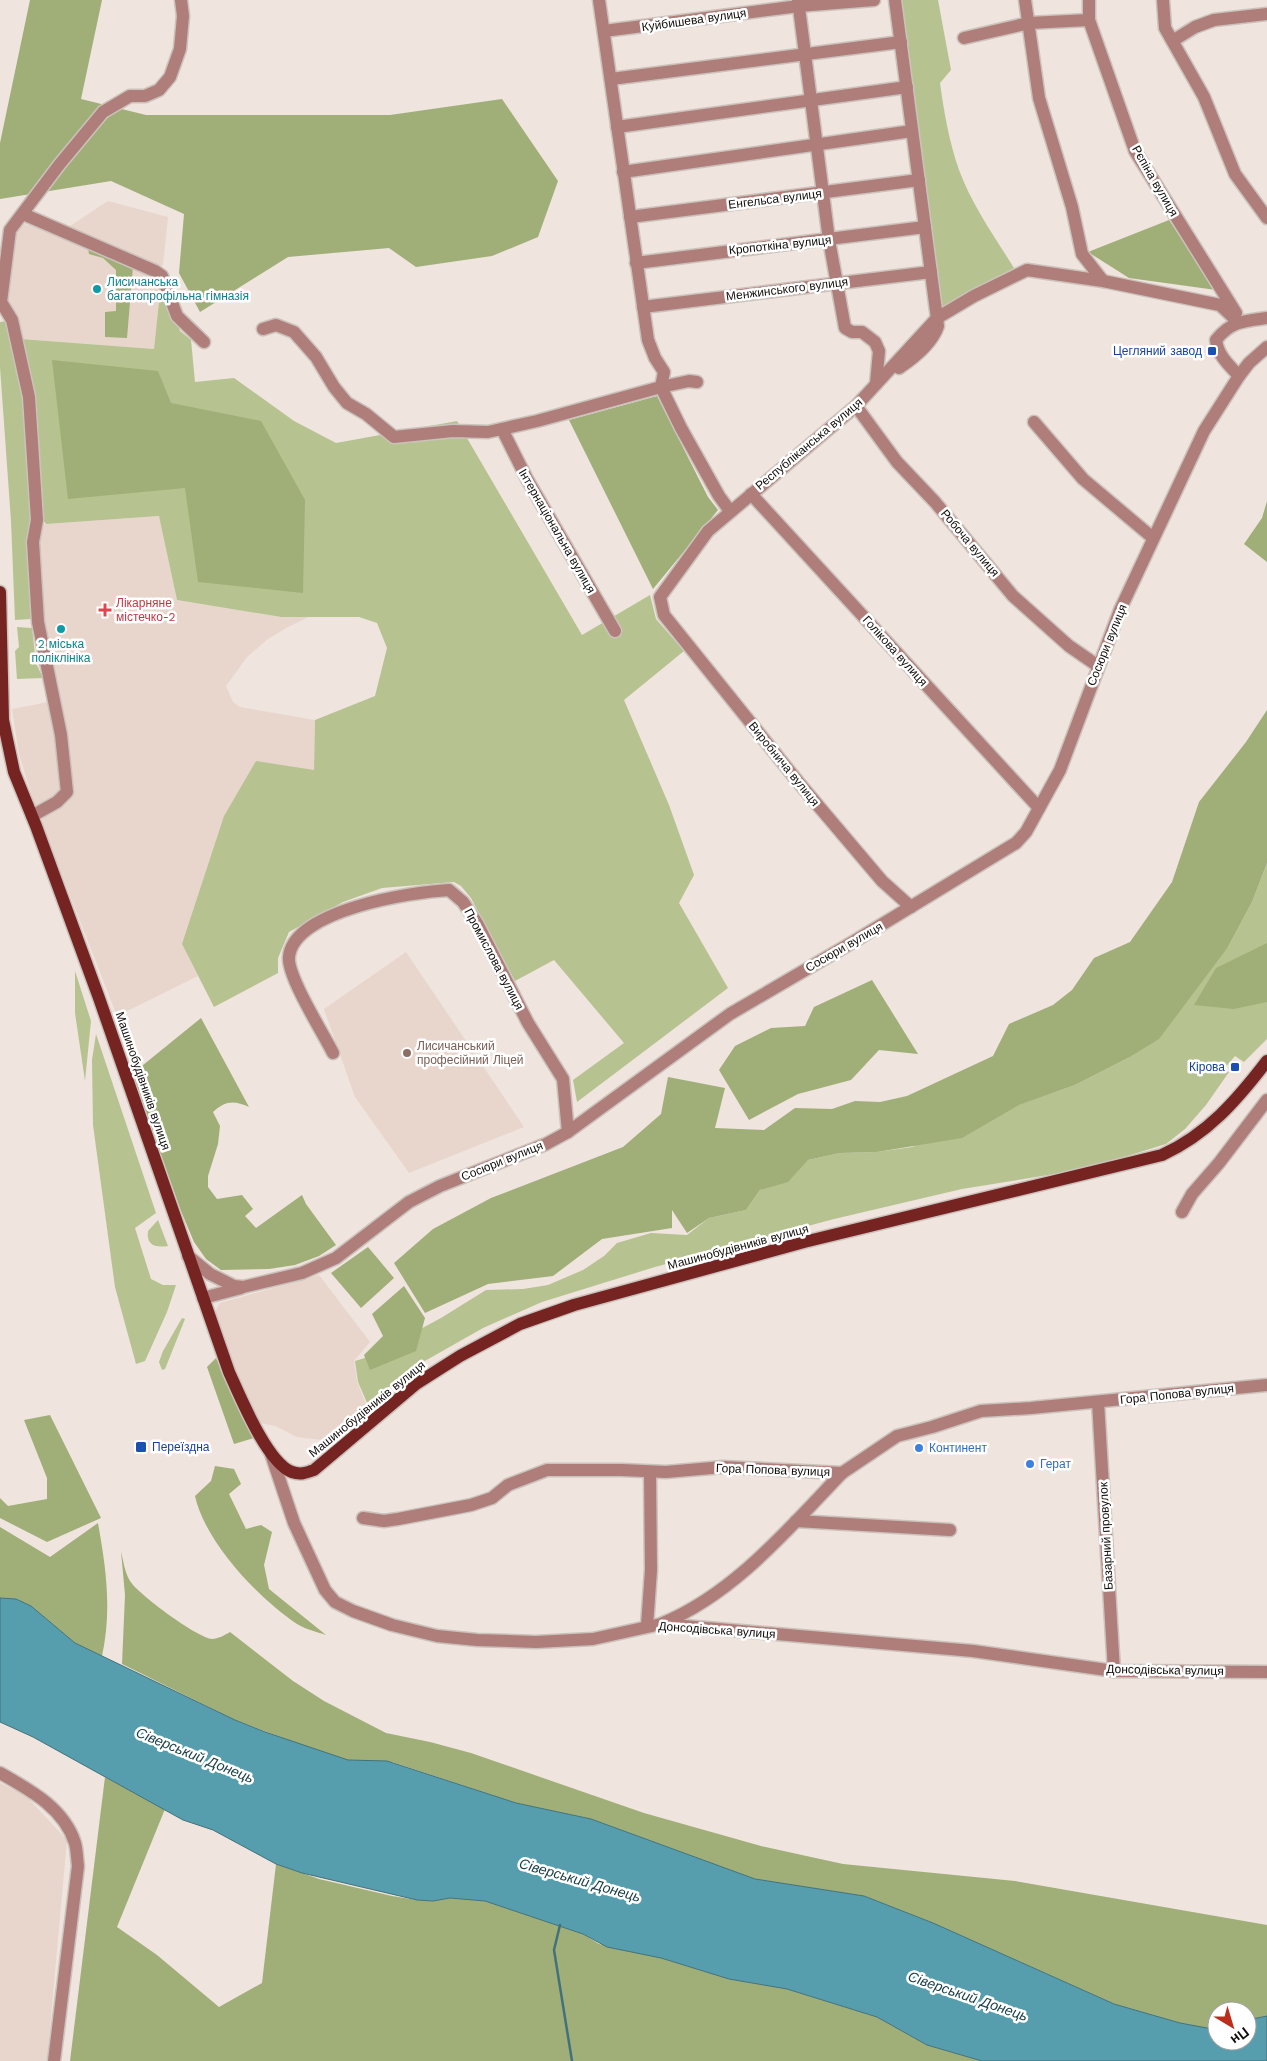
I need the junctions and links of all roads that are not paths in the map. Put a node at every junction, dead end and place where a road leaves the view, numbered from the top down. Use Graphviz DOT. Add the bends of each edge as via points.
graph roads {
  1 [pos="181,0"];
  2 [pos="599,0"];
  3 [pos="874,0"];
  4 [pos="895,0"];
  5 [pos="1025,0"];
  6 [pos="1089,0"];
  7 [pos="1162,0"];
  8 [pos="799,3"];
  9 [pos="1267,14"];
  10 [pos="1090,20"];
  11 [pos="1029,23"];
  12 [pos="604,31"];
  13 [pos="964,38"];
  14 [pos="1174,40"];
  15 [pos="901,42"];
  16 [pos="805,54"];
  17 [pos="611,79"];
  18 [pos="907,87"];
  19 [pos="810,100"];
  20 [pos="617,127"];
  21 [pos="912,131"];
  22 [pos="817,146"];
  23 [pos="623,172"];
  24 [pos="919,180"];
  25 [pos="824,192"];
  26 [pos="24,214"];
  27 [pos="630,217"];
  28 [pos="1267,218"];
  29 [pos="925,227"];
  30 [pos="829,240"];
  31 [pos="636,263"];
  32 [pos="931,272"];
  33 [pos="1103,280"];
  34 [pos="836,283"];
  35 [pos="643,307"];
  36 [pos="937,318"];
  37 [pos="1267,318"];
  38 [pos="1239,322"];
  39 [pos="263,329"];
  40 [pos="204,342"];
  41 [pos="1267,347"];
  42 [pos="1239,376"];
  43 [pos="698,382"];
  44 [pos="876,384"];
  45 [pos="662,387"];
  46 [pos="856,406"];
  47 [pos="1034,422"];
  48 [pos="502,429"];
  49 [pos="751,494"];
  50 [pos="730,511"];
  51 [pos="1153,538"];
  52 [pos="0,592"];
  53 [pos="664,615"];
  54 [pos="615,631"];
  55 [pos="1098,666"];
  56 [pos="1039,808"];
  57 [pos="32,816"];
  58 [pos="911,907"];
  59 [pos="333,1053"];
  60 [pos="1267,1061"];
  61 [pos="1267,1100"];
  62 [pos="568,1132"];
  63 [pos="1182,1212"];
  64 [pos="188,1256"];
  65 [pos="243,1287"];
  66 [pos="203,1298"];
  67 [pos="1267,1385"];
  68 [pos="1098,1402"];
  69 [pos="271,1454"];
  70 [pos="650,1472"];
  71 [pos="842,1473"];
  72 [pos="363,1518"];
  73 [pos="796,1521"];
  74 [pos="950,1530"];
  75 [pos="661,1624"];
  76 [pos="647,1626"];
  77 [pos="1114,1671"];
  78 [pos="1267,1672"];
  79 [pos="0,1773"];
  80 [pos="54,2061"];
  1 -- 26 [label="street" via="180,49 170,77 159,90 145,96 130,96 103,112"];
  2 -- 12 [label="street"];
  3 -- 8 [label="street, Куйбишева вулиця"];
  4 -- 15 [label="street"];
  5 -- 11 [label="street"];
  6 -- 10 [label="street, Рєпіна вулиця"];
  7 -- 14 [label="street" via="1166,28"];
  8 -- 12 [label="street, Куйбишева вулиця"];
  8 -- 16 [label="street"];
  9 -- 14 [label="street" via="1214,20"];
  10 -- 11 [label="street"];
  10 -- 38 [label="street, Рєпіна вулиця" via="1135,151"];
  11 -- 13 [label="street"];
  11 -- 33 [label="street" via="1039,98 1072,207 1082,254"];
  12 -- 17 [label="street"];
  14 -- 28 [label="street" via="1204,98 1235,174"];
  15 -- 16 [label="street"];
  15 -- 18 [label="street"];
  16 -- 17 [label="street"];
  16 -- 19 [label="street"];
  17 -- 20 [label="street"];
  18 -- 19 [label="street"];
  18 -- 21 [label="street"];
  19 -- 20 [label="street"];
  19 -- 22 [label="street"];
  20 -- 23 [label="street"];
  21 -- 22 [label="street"];
  21 -- 24 [label="street"];
  22 -- 23 [label="street"];
  22 -- 25 [label="street"];
  23 -- 27 [label="street"];
  24 -- 25 [label="street, Енгельса вулиця"];
  24 -- 29 [label="street"];
  25 -- 27 [label="street, Енгельса вулиця"];
  25 -- 30 [label="street"];
  26 -- 40 [label="street" via="155,271 162,276 177,316"];
  26 -- 57 [label="street" via="10,230 1,302 12,320 29,397 37,520 33,542 38,622 61,735 67,792 57,802"];
  27 -- 31 [label="street"];
  29 -- 30 [label="street, Кропоткіна вулиця"];
  29 -- 32 [label="street"];
  30 -- 31 [label="street, Кропоткіна вулиця"];
  30 -- 34 [label="street"];
  31 -- 35 [label="street"];
  32 -- 34 [label="street, Менжинського вулиця"];
  32 -- 36 [label="street"];
  33 -- 36 [label="street, Республіканська вулиця" via="1027,270"];
  33 -- 38 [label="street, Республіканська вулиця" via="1220,305"];
  34 -- 35 [label="street, Менжинського вулиця"];
  34 -- 44 [label="street" via="846,328 862,332 875,342 879,351"];
  35 -- 45 [label="street" via="648,340 654,358 664,372"];
  36 -- 44 [label="street, Республіканська вулиця"];
  37 -- 38 [label="street"];
  38 -- 42 [label="street" via="1216,340 1220,356"];
  39 -- 48 [label="street" via="276,324 294,332 316,357 347,403 394,437"];
  41 -- 42 [label="street, Сосюри вулиця"];
  42 -- 51 [label="street, Сосюри вулиця" via="1204,431"];
  43 -- 45 [label="street"];
  44 -- 46 [label="street, Республіканська вулиця"];
  45 -- 48 [label="street"];
  45 -- 50 [label="street" via="681,428"];
  46 -- 49 [label="street, Республіканська вулиця"];
  46 -- 55 [label="street, Робоча вулиця" via="897,462 1014,596 1069,646"];
  47 -- 51 [label="street" via="1083,479"];
  48 -- 54 [label="street, Інтернаціональна вулиця" via="526,479"];
  49 -- 50 [label="street, Республіканська вулиця"];
  49 -- 56 [label="street, Голікова вулиця"];
  50 -- 53 [label="street, Республіканська вулиця" via="708,531 660,597"];
  51 -- 55 [label="street, Сосюри вулиця"];
  52 -- 57 [label="main road, Машинобудівників вулиця" via="3,720 14,772"];
  53 -- 58 [label="street, Виробнича вулиця" via="876,874"];
  55 -- 56 [label="street, Сосюри вулиця" via="1060,770"];
  56 -- 58 [label="street, Сосюри вулиця" via="1026,832 1016,842"];
  57 -- 64 [label="main road, Машинобудівників вулиця"];
  58 -- 62 [label="street, Сосюри вулиця" via="730,1014"];
  59 -- 62 [label="street, Промислова вулиця" via="292,973 289,956 296,939 341,912 371,902 449,890 463,902 477,923 528,1023 562,1079"];
  60 -- 69 [label="main road, Машинобудівників вулиця" via="1211,1124 1194,1138 1162,1155 804,1242 574,1304 520,1324 416,1384 314,1470 302,1474 291,1471"];
  61 -- 63 [label="street" via="1220,1163 1192,1194"];
  62 -- 65 [label="street, Сосюри вулиця" via="409,1202 320,1267"];
  64 -- 65 [label="street, Сосюри вулиця" via="218,1280"];
  64 -- 66 [label="main road, Машинобудівників вулиця"];
  65 -- 66 [label="street"];
  66 -- 69 [label="main road, Машинобудівників вулиця" via="229,1372"];
  67 -- 68 [label="street, Гора Попова вулиця"];
  68 -- 71 [label="street, Гора Попова вулиця" via="981,1412 897,1436"];
  68 -- 77 [label="street, Базарний провулок"];
  69 -- 76 [label="street, Донсодівська вулиця" via="294,1523 325,1590 335,1602 353,1611 437,1636 477,1640 536,1642 584,1639"];
  70 -- 71 [label="street, Гора Попова вулиця" via="723,1467"];
  70 -- 72 [label="street, Гора Попова вулиця" via="547,1470 508,1485 492,1498 471,1505 398,1519"];
  70 -- 76 [label="street" via="651,1570"];
  71 -- 73 [label="street"];
  73 -- 74 [label="street"];
  73 -- 75 [label="street" via="722,1589"];
  75 -- 76 [label="street, Донсодівська вулиця"];
  75 -- 77 [label="street, Донсодівська вулиця" via="973,1651"];
  77 -- 78 [label="street, Донсодівська вулиця"];
  79 -- 80 [label="street" via="51,1806 66,1822 76,1844 78,1866"];
}
